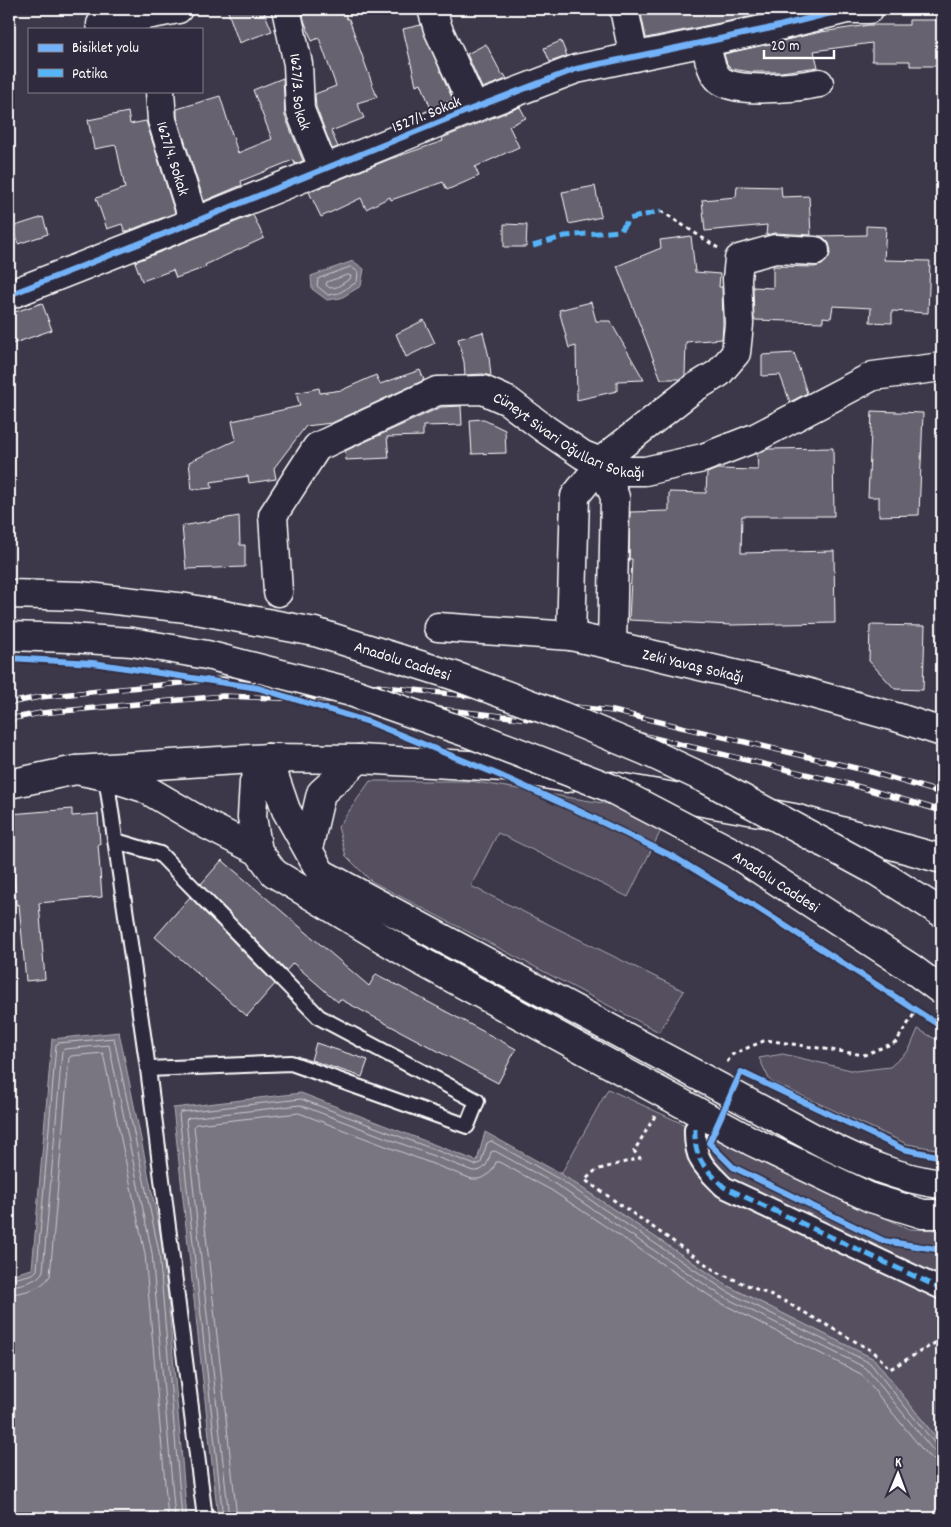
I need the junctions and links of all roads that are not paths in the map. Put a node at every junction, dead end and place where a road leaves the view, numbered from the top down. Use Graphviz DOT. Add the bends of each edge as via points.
graph roads {
  1 [pos="286,9"];
  2 [pos="432,9"];
  3 [pos="624,9"];
  4 [pos="869,9"];
  5 [pos="163,17"];
  6 [pos="101,24"];
  7 [pos="706,42"];
  8 [pos="634,57"];
  9 [pos="819,83"];
  10 [pos="160,92"];
  11 [pos="474,108"];
  12 [pos="324,170"];
  13 [pos="194,222"];
  14 [pos="816,251"];
  15 [pos="9,295"];
  16 [pos="942,367"];
  17 [pos="600,463"];
  18 [pos="278,592"];
  19 [pos="9,594"];
  20 [pos="438,627"];
  21 [pos="9,636"];
  22 [pos="571,636"];
  23 [pos="612,644"];
  24 [pos="942,732"];
  25 [pos="268,758"];
  26 [pos="358,759"];
  27 [pos="76,770"];
  28 [pos="106,776"];
  29 [pos="9,784"];
  30 [pos="116,842"];
  31 [pos="308,850"];
  32 [pos="258,851"];
  33 [pos="942,859"];
  34 [pos="942,913"];
  35 [pos="932,996"];
  36 [pos="148,1069"];
  37 [pos="695,1129"];
  38 [pos="942,1184"];
  39 [pos="942,1214"];
  40 [pos="942,1289"];
  41 [pos="205,1518"];
  1 -- 12 [label="main road, 1627/3. Sokak" via="298,64 300,110"];
  2 -- 11 [label="main road"];
  3 -- 8 [label="main road"];
  4 -- 7 [label="main road, 1527/1. Sokak" via="847,9"];
  5 -- 6 [label="main road"];
  7 -- 8 [label="main road, 1527/1. Sokak"];
  7 -- 9 [label="main road" via="718,80 729,85 753,88"];
  8 -- 11 [label="main road, 1527/1. Sokak" via="576,68"];
  10 -- 13 [label="main road, 1627/4. Sokak" via="162,120"];
  11 -- 12 [label="main road, 1527/1. Sokak"];
  12 -- 13 [label="main road, 1527/1. Sokak"];
  13 -- 15 [label="main road, 1527/1. Sokak"];
  14 -- 17 [label="main road" via="775,248 739,259 736,353 719,373 694,388"];
  16 -- 17 [label="main road, Cüneyt Sivari Oğulları Sokağı" via="873,376 757,437 703,458 645,471 623,470"];
  17 -- 18 [label="main road, Cüneyt Sivari Oğulları Sokağı" via="582,455 508,401 483,390 437,391 317,447 273,515"];
  17 -- 22 [label="main road" via="575,496"];
  17 -- 23 [label="main road" via="615,497"];
  19 -- 34 [label="main road, Anadolu Caddesi, bridge" via="80,596 186,608 315,632 454,676 562,716 708,780 876,871"];
  20 -- 22 [label="main road, Zeki Yavaş Sokağı"];
  21 -- 35 [label="main road, Anadolu Caddesi, bridge" via="132,642 207,655 352,692 608,787 734,853 911,968"];
  22 -- 23 [label="main road, Zeki Yavaş Sokağı"];
  23 -- 24 [label="main road, Zeki Yavaş Sokağı" via="784,686"];
  25 -- 26 [label="main road"];
  25 -- 27 [label="main road"];
  25 -- 31 [label="main road" via="286,810"];
  25 -- 32 [label="main road" via="254,782 252,817"];
  26 -- 31 [label="main road" via="321,793"];
  26 -- 33 [label="main road" via="504,767 794,818"];
  27 -- 28 [label="main road"];
  27 -- 29 [label="main road"];
  28 -- 30 [label="lane"];
  28 -- 32 [label="main road" via="144,788"];
  30 -- 36 [label="lane"];
  30 -- 36 [label="lane" via="160,854 319,1016 477,1101 467,1126 291,1063"];
  31 -- 38 [label="main road" via="322,873 825,1144 905,1178"];
  32 -- 39 [label="main road" via="274,873 415,958 718,1124 871,1198 923,1214"];
  36 -- 41 [label="lane"];
  37 -- 40 [label="street" via="695,1144 701,1164 724,1187"];
}
